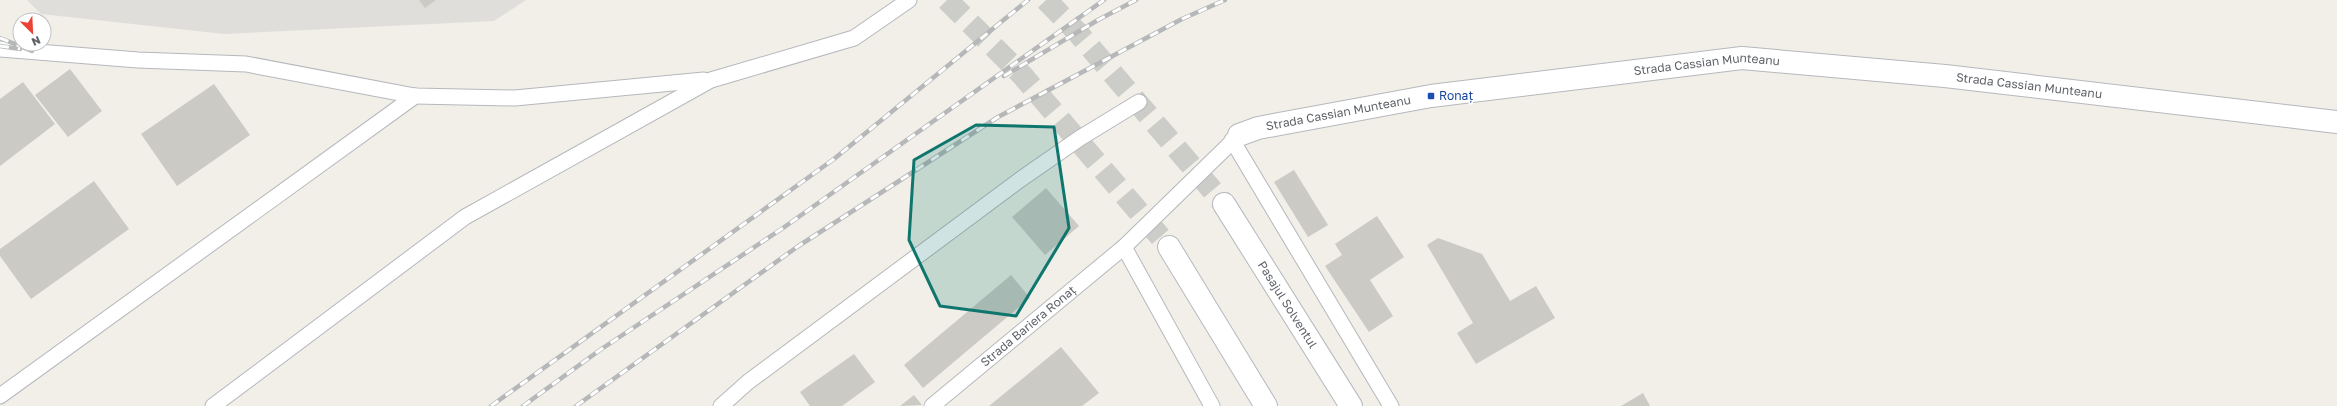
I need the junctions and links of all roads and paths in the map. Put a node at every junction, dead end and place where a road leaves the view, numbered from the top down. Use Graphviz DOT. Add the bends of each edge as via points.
graph roads {
  1 [pos="909,0"];
  2 [pos="0,49"];
  3 [pos="711,80"];
  4 [pos="415,96"];
  5 [pos="1139,102"];
  6 [pos="2337,122"];
  7 [pos="1236,137"];
  8 [pos="1224,204"];
  9 [pos="1124,247"];
  10 [pos="1169,247"];
  11 [pos="0,396"];
  12 [pos="213,406"];
  13 [pos="721,406"];
  14 [pos="932,406"];
  15 [pos="1212,406"];
  16 [pos="1266,406"];
  17 [pos="1351,406"];
  18 [pos="1391,406"];
  1 -- 3 [label="lane" via="854,38"];
  2 -- 4 [label="lane" via="138,60 246,64"];
  3 -- 4 [label="lane" via="515,98"];
  3 -- 12 [label="lane" via="465,217"];
  4 -- 11 [label="lane"];
  5 -- 13 [label="lane" via="1020,179 748,382"];
  6 -- 7 [label="street, Strada Cassian Munteanu" via="1945,76 1742,58 1431,96 1258,128"];
  7 -- 9 [label="lane, Strada Cassian Munteanu"];
  7 -- 18 [label="lane"];
  8 -- 17 [label="street, Pasajul Solventul"];
  9 -- 14 [label="lane, Strada Bariera Ronaț"];
  9 -- 15 [label="lane"];
  10 -- 16 [label="street"];
}
